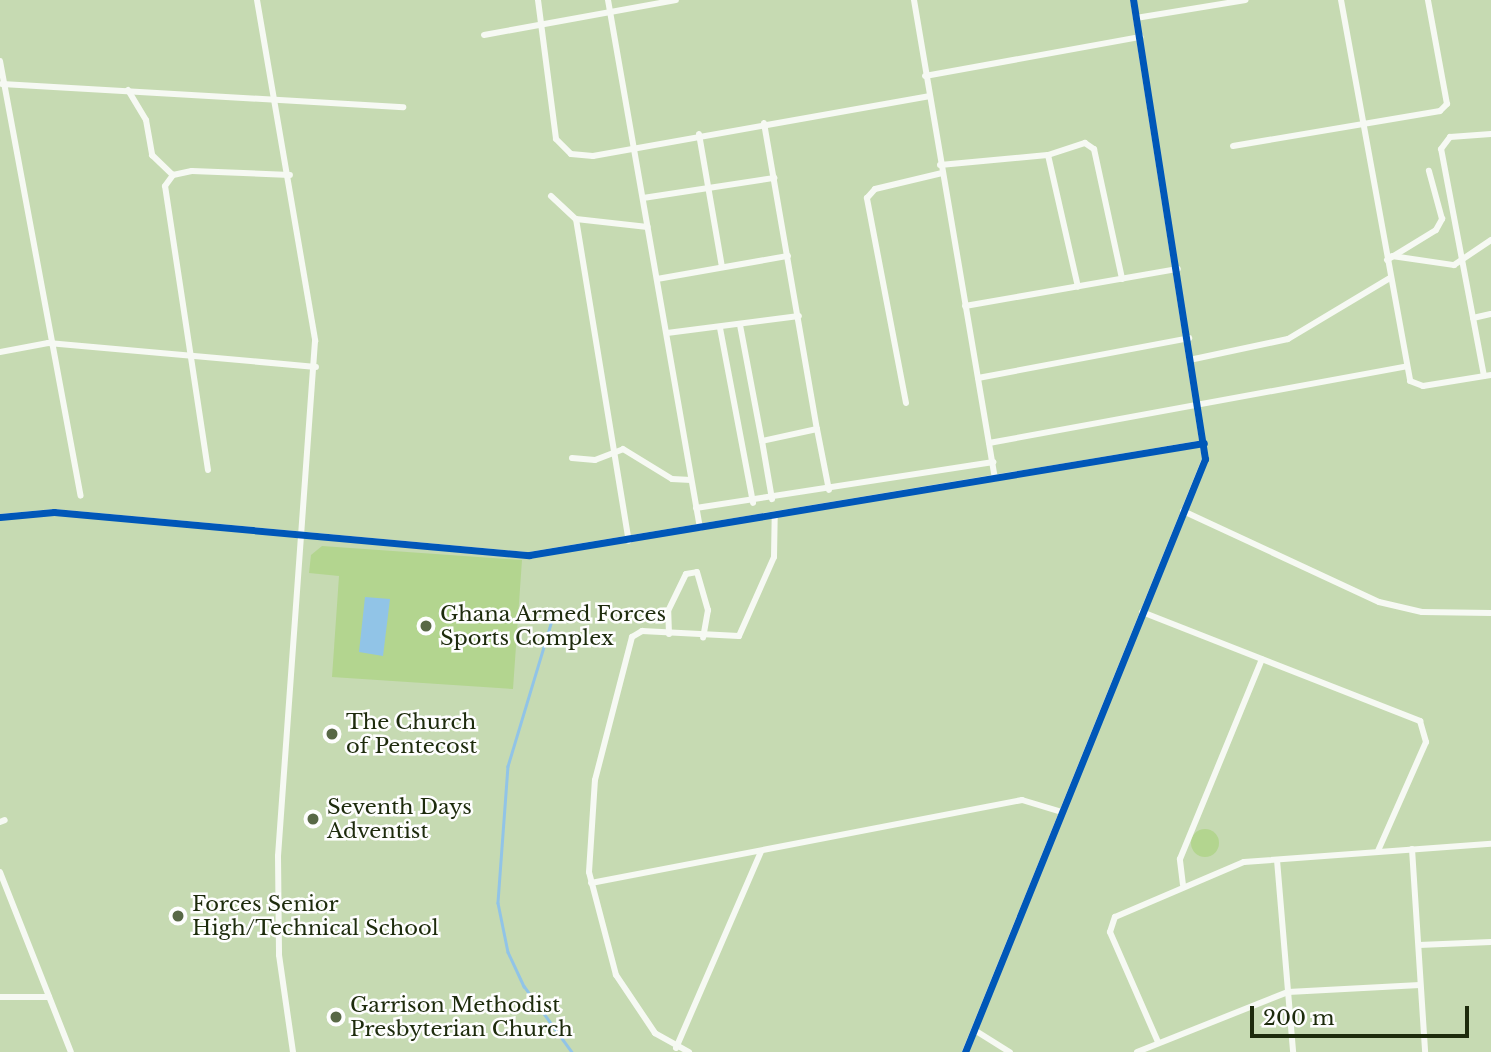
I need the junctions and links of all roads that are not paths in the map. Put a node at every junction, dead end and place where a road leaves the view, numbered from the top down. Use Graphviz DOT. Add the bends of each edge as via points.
graph roads {
  1 [pos="257,0"];
  2 [pos="538,0"];
  3 [pos="608,0"];
  4 [pos="676,0"];
  5 [pos="914,0"];
  6 [pos="1133,0"];
  7 [pos="1247,0"];
  8 [pos="1341,0"];
  9 [pos="1428,0"];
  10 [pos="639,3"];
  11 [pos="611,12"];
  12 [pos="1136,18"];
  13 [pos="543,27"];
  14 [pos="484,35"];
  15 [pos="1140,37"];
  16 [pos="0,61"];
  17 [pos="925,76"];
  18 [pos="2,83"];
  19 [pos="128,89"];
  20 [pos="929,96"];
  21 [pos="279,102"];
  22 [pos="403,107"];
  23 [pos="764,123"];
  24 [pos="1363,124"];
  25 [pos="699,134"];
  26 [pos="1491,134"];
  27 [pos="1233,146"];
  28 [pos="634,148"];
  29 [pos="1048,155"];
  30 [pos="940,164"];
  31 [pos="1429,171"];
  32 [pos="942,173"];
  33 [pos="290,174"];
  34 [pos="173,175"];
  35 [pos="774,178"];
  36 [pos="708,188"];
  37 [pos="551,196"];
  38 [pos="643,198"];
  39 [pos="576,219"];
  40 [pos="648,227"];
  41 [pos="1491,240"];
  42 [pos="788,256"];
  43 [pos="1390,258"];
  44 [pos="1464,259"];
  45 [pos="722,267"];
  46 [pos="1178,269"];
  47 [pos="657,278"];
  48 [pos="1390,278"];
  49 [pos="1122,279"];
  50 [pos="1078,286"];
  51 [pos="965,306"];
  52 [pos="1491,314"];
  53 [pos="799,316"];
  54 [pos="1473,318"];
  55 [pos="740,325"];
  56 [pos="720,328"];
  57 [pos="667,333"];
  58 [pos="1189,338"];
  59 [pos="48,343"];
  60 [pos="0,352"];
  61 [pos="189,356"];
  62 [pos="1194,359"];
  63 [pos="316,367"];
  64 [pos="1405,368"];
  65 [pos="1488,376"];
  66 [pos="978,378"];
  67 [pos="905,403"];
  68 [pos="1201,407"];
  69 [pos="817,429"];
  70 [pos="762,440"];
  71 [pos="989,443"];
  72 [pos="1204,443"];
  73 [pos="615,451"];
  74 [pos="572,458"];
  75 [pos="993,462"];
  76 [pos="208,470"];
  77 [pos="995,478"];
  78 [pos="691,480"];
  79 [pos="829,490"];
  80 [pos="81,496"];
  81 [pos="772,499"];
  82 [pos="753,503"];
  83 [pos="696,508"];
  84 [pos="1184,510"];
  85 [pos="0,517"];
  86 [pos="775,518"];
  87 [pos="700,528"];
  88 [pos="303,536"];
  89 [pos="629,541"];
  90 [pos="1142,612"];
  91 [pos="1491,613"];
  92 [pos="669,634"];
  93 [pos="703,638"];
  94 [pos="1262,659"];
  95 [pos="1062,812"];
  96 [pos="1491,844"];
  97 [pos="1412,849"];
  98 [pos="1377,851"];
  99 [pos="761,852"];
  100 [pos="1277,860"];
  101 [pos="0,872"];
  102 [pos="591,883"];
  103 [pos="1183,886"];
  104 [pos="1491,942"];
  105 [pos="1419,944"];
  106 [pos="1420,985"];
  107 [pos="1288,992"];
  108 [pos="49,997"];
  109 [pos="0,998"];
  110 [pos="976,1031"];
  111 [pos="1158,1042"];
  112 [pos="676,1048"];
  113 [pos="71,1052"];
  114 [pos="293,1052"];
  115 [pos="689,1052"];
  116 [pos="965,1052"];
  117 [pos="1010,1052"];
  118 [pos="1136,1052"];
  119 [pos="1293,1052"];
  120 [pos="1424,1052"];
  1 -- 21 [label="street"];
  2 -- 13 [label="street"];
  3 -- 11 [label="street"];
  4 -- 10 [label="street"];
  5 -- 17 [label="street"];
  6 -- 12 [label="street"];
  7 -- 12 [label="street"];
  8 -- 24 [label="street"];
  9 -- 24 [label="street" via="1447,104 1440,111"];
  10 -- 11 [label="street"];
  11 -- 13 [label="street"];
  11 -- 28 [label="street"];
  12 -- 15 [label="street"];
  13 -- 14 [label="street"];
  13 -- 28 [label="street" via="561,147 583,157"];
  15 -- 17 [label="street"];
  15 -- 46 [label="street"];
  16 -- 18 [label="street"];
  17 -- 20 [label="street"];
  18 -- 19 [label="street"];
  18 -- 59 [label="street"];
  19 -- 21 [label="street"];
  19 -- 34 [label="street" via="146,120 152,155"];
  20 -- 23 [label="street"];
  20 -- 30 [label="street"];
  21 -- 22 [label="street"];
  21 -- 33 [label="street"];
  23 -- 25 [label="street"];
  23 -- 35 [label="street"];
  24 -- 27 [label="street"];
  24 -- 43 [label="street"];
  25 -- 28 [label="street"];
  25 -- 36 [label="street"];
  26 -- 44 [label="street" via="1441,142"];
  28 -- 38 [label="street"];
  29 -- 30 [label="street"];
  29 -- 49 [label="street" via="1085,143 1094,149"];
  29 -- 50 [label="street"];
  30 -- 32 [label="street"];
  31 -- 43 [label="street" via="1442,219 1429,236"];
  32 -- 51 [label="street"];
  32 -- 67 [label="street" via="875,189 867,198"];
  33 -- 34 [label="street"];
  33 -- 63 [label="street"];
  34 -- 61 [label="street" via="165,197"];
  35 -- 36 [label="street"];
  35 -- 42 [label="street"];
  36 -- 38 [label="street"];
  36 -- 45 [label="street"];
  37 -- 39 [label="street"];
  38 -- 40 [label="street"];
  39 -- 40 [label="street"];
  39 -- 73 [label="street"];
  40 -- 47 [label="street"];
  41 -- 44 [label="street"];
  42 -- 45 [label="street"];
  42 -- 53 [label="street"];
  43 -- 44 [label="street" via="1436,265"];
  43 -- 48 [label="street"];
  44 -- 54 [label="street"];
  45 -- 47 [label="street"];
  46 -- 49 [label="street"];
  46 -- 58 [label="street"];
  47 -- 57 [label="street"];
  48 -- 62 [label="street" via="1288,339"];
  48 -- 64 [label="street"];
  49 -- 50 [label="street"];
  50 -- 51 [label="street"];
  51 -- 66 [label="street"];
  52 -- 54 [label="street"];
  53 -- 55 [label="street"];
  53 -- 69 [label="street"];
  54 -- 65 [label="street"];
  55 -- 56 [label="street"];
  55 -- 70 [label="street"];
  56 -- 57 [label="street"];
  56 -- 82 [label="street"];
  57 -- 78 [label="street"];
  58 -- 62 [label="street"];
  58 -- 66 [label="street"];
  59 -- 60 [label="street"];
  59 -- 61 [label="street"];
  59 -- 80 [label="street"];
  61 -- 63 [label="street"];
  61 -- 76 [label="street"];
  62 -- 68 [label="street"];
  63 -- 88 [label="street"];
  64 -- 65 [label="street" via="1410,381 1423,386"];
  64 -- 68 [label="street"];
  66 -- 71 [label="street"];
  68 -- 71 [label="street"];
  68 -- 72 [label="street"];
  69 -- 70 [label="street"];
  69 -- 79 [label="street"];
  70 -- 81 [label="street"];
  71 -- 75 [label="street"];
  72 -- 77 [label="street"];
  72 -- 84 [label="street" via="1201,473"];
  73 -- 74 [label="street" via="595,460"];
  73 -- 78 [label="street" via="631,450 677,481"];
  73 -- 89 [label="street"];
  75 -- 77 [label="street"];
  75 -- 79 [label="street"];
  77 -- 86 [label="street"];
  78 -- 83 [label="street"];
  79 -- 81 [label="street"];
  81 -- 82 [label="street"];
  82 -- 83 [label="street"];
  83 -- 87 [label="street"];
  84 -- 90 [label="street"];
  84 -- 91 [label="street" via="1379,602 1422,612"];
  85 -- 88 [label="street" via="54,512"];
  86 -- 87 [label="street"];
  86 -- 93 [label="street" via="775,558 745,631 731,639"];
  87 -- 89 [label="street"];
  88 -- 89 [label="street" via="529,555"];
  88 -- 114 [label="street" via="278,856 279,955"];
  90 -- 94 [label="street"];
  90 -- 95 [label="street"];
  92 -- 93 [label="street"];
  92 -- 93 [label="street" via="668,611 686,574 698,572 708,610"];
  92 -- 102 [label="street" via="642,631 629,645 595,780"];
  94 -- 98 [label="street" via="1420,721 1426,742"];
  94 -- 103 [label="street" via="1180,859"];
  95 -- 99 [label="street" via="1022,800"];
  95 -- 110 [label="street"];
  96 -- 97 [label="street"];
  97 -- 98 [label="street"];
  97 -- 105 [label="street"];
  98 -- 100 [label="street"];
  99 -- 102 [label="street"];
  99 -- 112 [label="street"];
  100 -- 103 [label="street" via="1237,864"];
  100 -- 107 [label="street"];
  101 -- 108 [label="street"];
  102 -- 112 [label="street" via="626,996 655,1033"];
  103 -- 111 [label="street" via="1115,917 1110,927"];
  104 -- 105 [label="street"];
  105 -- 106 [label="street"];
  106 -- 107 [label="street"];
  106 -- 120 [label="street"];
  107 -- 111 [label="street"];
  107 -- 119 [label="street"];
  108 -- 109 [label="street"];
  108 -- 113 [label="street"];
  110 -- 116 [label="street"];
  110 -- 117 [label="street"];
  111 -- 118 [label="street"];
  112 -- 115 [label="street"];
}
